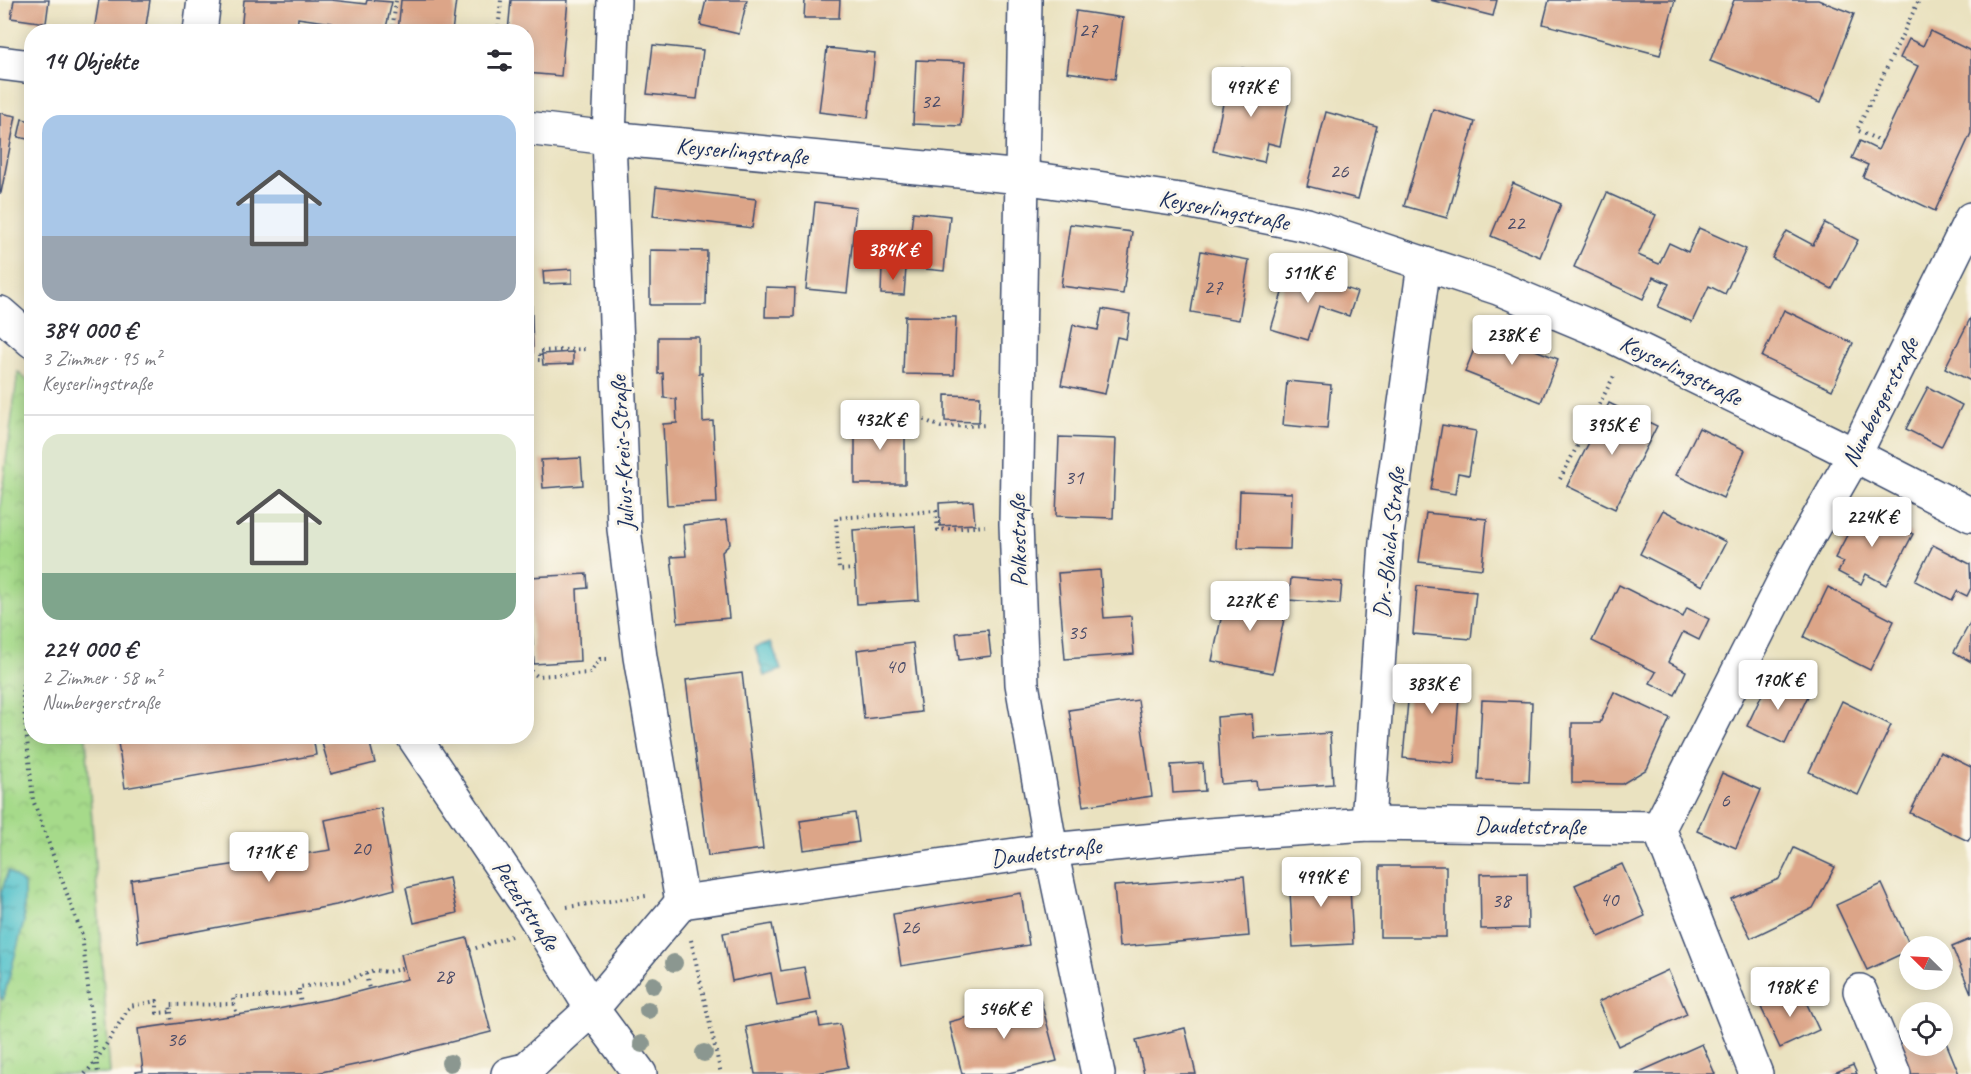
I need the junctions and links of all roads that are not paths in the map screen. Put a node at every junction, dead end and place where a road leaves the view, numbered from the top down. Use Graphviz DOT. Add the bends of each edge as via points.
graph roads {
  1 [pos="204,0"];
  2 [pos="614,0"];
  3 [pos="1025,0"];
  4 [pos="201,24"];
  5 [pos="0,63"];
  6 [pos="24,66"];
  7 [pos="534,129"];
  8 [pos="609,138"];
  9 [pos="1022,177"];
  10 [pos="1971,219"];
  11 [pos="1424,264"];
  12 [pos="0,313"];
  13 [pos="24,334"];
  14 [pos="1854,456"];
  15 [pos="1971,515"];
  16 [pos="417,744"];
  17 [pos="1368,824"];
  18 [pos="1659,828"];
  19 [pos="1051,850"];
  20 [pos="682,902"];
  21 [pos="1860,991"];
  22 [pos="592,1010"];
  23 [pos="508,1074"];
  24 [pos="640,1074"];
  25 [pos="1098,1074"];
  26 [pos="1756,1074"];
  27 [pos="1894,1074"];
  1 -- 4 [label="street"];
  2 -- 8 [label="street, Julius-Kreis-Straße"];
  3 -- 9 [label="street, Polkostraße"];
  5 -- 6 [label="street"];
  7 -- 8 [label="street, Keyserlingstraße"];
  8 -- 9 [label="street, Keyserlingstraße"];
  8 -- 20 [label="street, Julius-Kreis-Straße" via="624,529 640,657"];
  9 -- 11 [label="street, Keyserlingstraße" via="1186,201 1307,225"];
  9 -- 19 [label="street, Polkostraße" via="1016,524 1022,684"];
  10 -- 14 [label="street, Numbergerstraße"];
  11 -- 14 [label="street, Keyserlingstraße" via="1498,288 1601,331"];
  11 -- 17 [label="street, Dr.-Blaich-Straße" via="1386,542"];
  12 -- 13 [label="street"];
  14 -- 15 [label="street, Keyserlingstraße"];
  14 -- 18 [label="street, Numbergerstraße" via="1795,560"];
  16 -- 22 [label="street, Petzetstraße" via="536,919"];
  17 -- 18 [label="street, Daudetstraße"];
  17 -- 19 [label="street, Daudetstraße"];
  18 -- 26 [label="street"];
  19 -- 20 [label="street, Daudetstraße"];
  19 -- 25 [label="street, Polkostraße"];
  20 -- 22 [label="street"];
  21 -- 27 [label="street"];
  22 -- 23 [label="street" via="525,1070"];
  22 -- 24 [label="street, Petzetstraße"];
}
